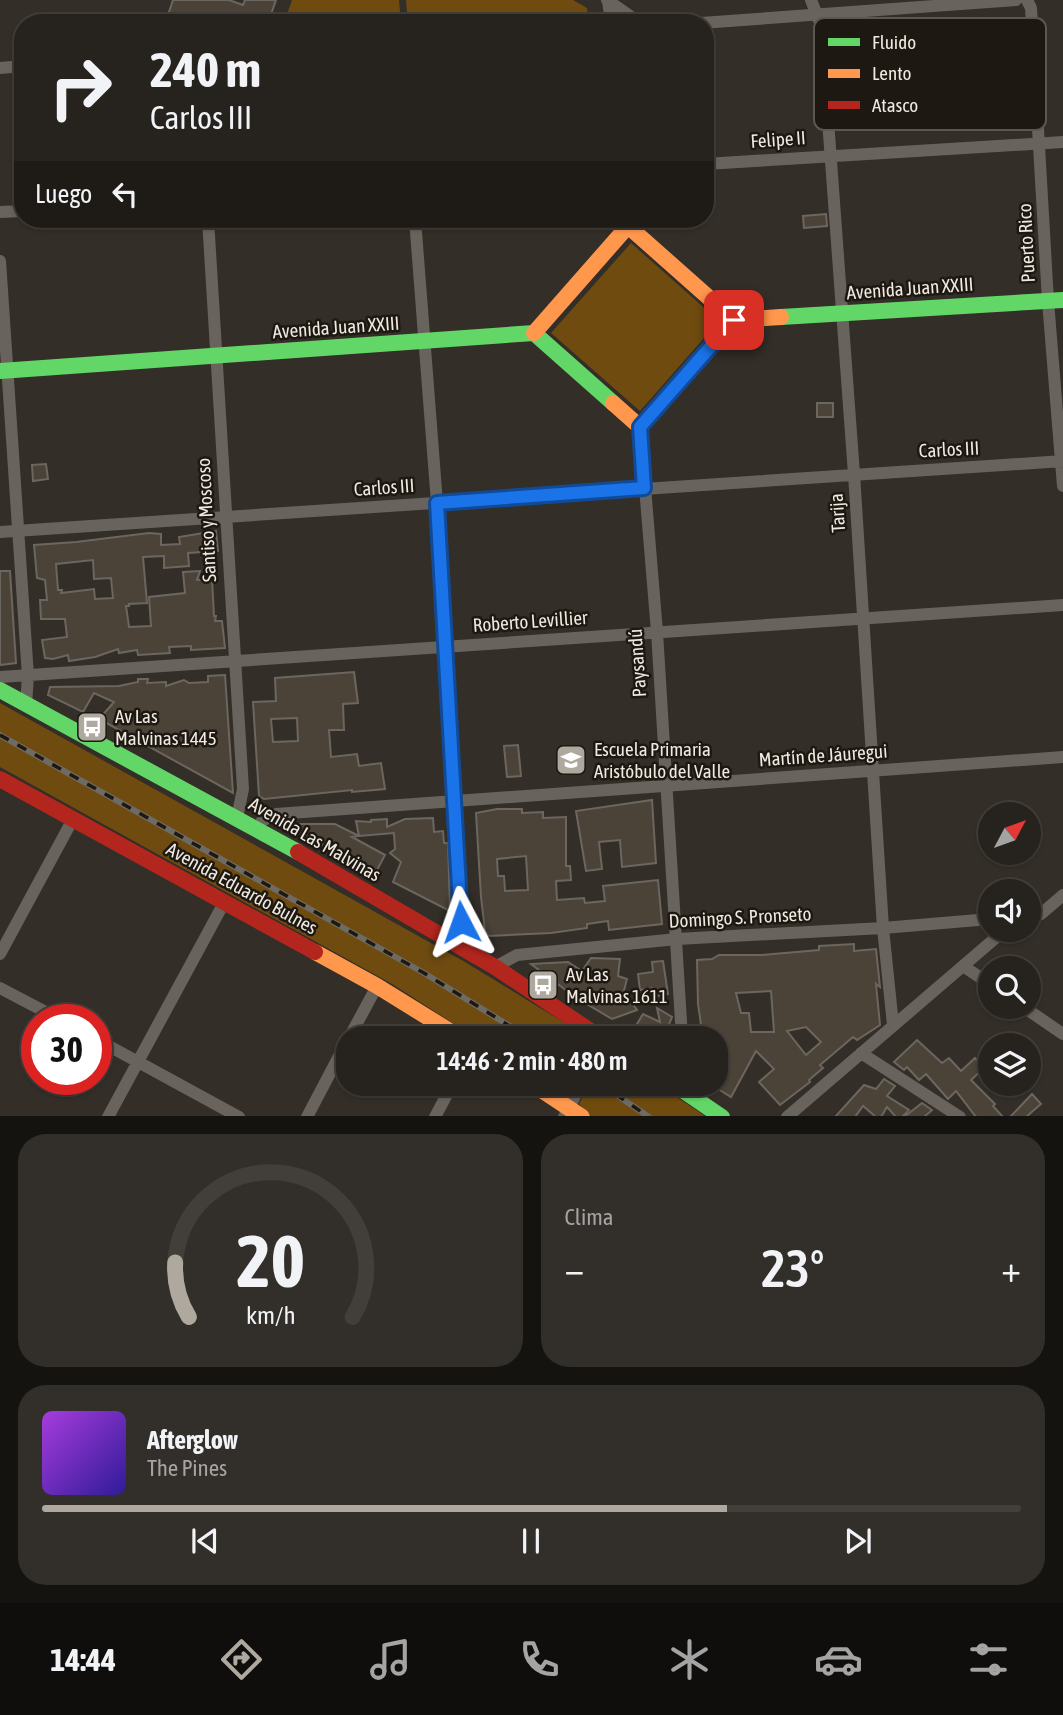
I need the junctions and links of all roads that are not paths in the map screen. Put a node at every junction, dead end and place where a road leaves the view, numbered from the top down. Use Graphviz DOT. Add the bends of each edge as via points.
graph roads {
  1 [pos="608,0"];
  2 [pos="811,0"];
  3 [pos="1016,0"];
  4 [pos="1027,0"];
  5 [pos="627,14"];
  6 [pos="816,14"];
  7 [pos="818,18"];
  8 [pos="1032,18"];
  9 [pos="714,22"];
  10 [pos="827,130"];
  11 [pos="1039,130"];
  12 [pos="1063,142"];
  13 [pos="1040,143"];
  14 [pos="829,155"];
  15 [pos="714,163"];
  16 [pos="209,228"];
  17 [pos="416,228"];
  18 [pos="623,228"];
  19 [pos="633,228"];
  20 [pos="0,261"];
  21 [pos="1056,300"];
  22 [pos="842,314"];
  23 [pos="734,320"];
  24 [pos="534,333"];
  25 [pos="425,341"];
  26 [pos="216,357"];
  27 [pos="4,371"];
  28 [pos="640,427"];
  29 [pos="1062,461"];
  30 [pos="854,474"];
  31 [pos="1063,486"];
  32 [pos="644,488"];
  33 [pos="437,503"];
  34 [pos="225,517"];
  35 [pos="19,531"];
  36 [pos="0,532"];
  37 [pos="1063,605"];
  38 [pos="864,618"];
  39 [pos="657,632"];
  40 [pos="445,646"];
  41 [pos="234,662"];
  42 [pos="28,676"];
  43 [pos="0,677"];
  44 [pos="0,690"];
  45 [pos="26,705"];
  46 [pos="1063,757"];
  47 [pos="874,771"];
  48 [pos="0,779"];
  49 [pos="666,785"];
  50 [pos="453,800"];
  51 [pos="237,818"];
  52 [pos="73,819"];
  53 [pos="257,829"];
  54 [pos="1063,895"];
  55 [pos="225,901"];
  56 [pos="1041,914"];
  57 [pos="978,920"];
  58 [pos="883,928"];
  59 [pos="677,939"];
  60 [pos="991,942"];
  61 [pos="457,945"];
  62 [pos="0,954"];
  63 [pos="963,966"];
  64 [pos="495,967"];
  65 [pos="978,976"];
  66 [pos="377,986"];
  67 [pos="0,988"];
  68 [pos="30,1004"];
  69 [pos="1041,1019"];
  70 [pos="893,1025"];
  71 [pos="355,1026"];
  72 [pos="442,1026"];
  73 [pos="583,1026"];
  74 [pos="681,1026"];
  75 [pos="1063,1034"];
  76 [pos="112,1047"];
  77 [pos="861,1053"];
  78 [pos="139,1061"];
  79 [pos="336,1062"];
  80 [pos="446,1096"];
  81 [pos="548,1096"];
  82 [pos="577,1096"];
  83 [pos="691,1096"];
  84 [pos="571,1114"];
  85 [pos="108,1116"];
  86 [pos="239,1116"];
  87 [pos="307,1116"];
  88 [pos="435,1116"];
  89 [pos="722,1116"];
  90 [pos="788,1116"];
  91 [pos="960,1116"];
  1 -- 5 [label="street"];
  2 -- 6 [label="street, Tarija"];
  3 -- 6 [label="street"];
  4 -- 8 [label="street, Puerto Rico"];
  6 -- 7 [label="street, Tarija"];
  6 -- 9 [label="street"];
  10 -- 14 [label="street, Tarija"];
  11 -- 13 [label="street, Puerto Rico"];
  12 -- 13 [label="street, Felipe II"];
  13 -- 14 [label="street, Felipe II"];
  13 -- 21 [label="street, Puerto Rico"];
  14 -- 15 [label="street, Felipe II"];
  14 -- 22 [label="street, Tarija"];
  16 -- 26 [label="street, Santiso y Moscoso"];
  17 -- 25 [label="street"];
  18 -- 24 [label="main road"];
  19 -- 23 [label="main road"];
  20 -- 27 [label="street"];
  21 -- 22 [label="main road, Avenida Juan XXIII"];
  21 -- 29 [label="street, Puerto Rico"];
  22 -- 23 [label="main road, Avenida Juan XXIII"];
  22 -- 30 [label="street, Tarija"];
  23 -- 28 [label="main road"];
  24 -- 25 [label="main road, Avenida Juan XXIII"];
  24 -- 28 [label="main road"];
  25 -- 26 [label="main road, Avenida Juan XXIII"];
  25 -- 33 [label="street"];
  26 -- 27 [label="main road, Avenida Juan XXIII"];
  26 -- 34 [label="street, Santiso y Moscoso"];
  27 -- 35 [label="street"];
  28 -- 32 [label="street, Paysandú"];
  29 -- 30 [label="street, Carlos III"];
  29 -- 31 [label="street, Puerto Rico"];
  30 -- 32 [label="street, Carlos III"];
  30 -- 38 [label="street, Tarija"];
  32 -- 33 [label="street, Carlos III"];
  32 -- 39 [label="street, Paysandú"];
  33 -- 34 [label="street, Carlos III"];
  33 -- 40 [label="street"];
  34 -- 35 [label="street, Carlos III"];
  34 -- 41 [label="street, Santiso y Moscoso"];
  35 -- 36 [label="street, Carlos III"];
  35 -- 42 [label="street"];
  37 -- 38 [label="street, Roberto Levillier"];
  38 -- 39 [label="street, Roberto Levillier"];
  38 -- 47 [label="street, Tarija"];
  39 -- 40 [label="street, Roberto Levillier"];
  39 -- 49 [label="street, Paysandú"];
  40 -- 41 [label="street, Roberto Levillier"];
  40 -- 50 [label="street"];
  41 -- 42 [label="street, Roberto Levillier"];
  41 -- 51 [label="street, Santiso y Moscoso" via="243,789"];
  42 -- 43 [label="street, Roberto Levillier"];
  42 -- 45 [label="street"];
  44 -- 45 [label="main road, Avenida Las Malvinas"];
  45 -- 51 [label="main road, Avenida Las Malvinas"];
  46 -- 47 [label="street, Martín de Jáuregui"];
  47 -- 49 [label="street, Martín de Jáuregui"];
  47 -- 58 [label="street, Tarija"];
  48 -- 52 [label="main road, Avenida Eduardo Bulnes"];
  49 -- 50 [label="street, Martín de Jáuregui"];
  49 -- 59 [label="street, Paysandú"];
  50 -- 53 [label="street, Martín de Jáuregui" via="276,814"];
  50 -- 61 [label="street" via="461,922"];
  51 -- 53 [label="main road, Avenida Las Malvinas"];
  52 -- 55 [label="main road, Avenida Eduardo Bulnes"];
  52 -- 62 [label="street"];
  53 -- 61 [label="main road, Avenida Las Malvinas"];
  54 -- 56 [label="street"];
  55 -- 66 [label="main road, Avenida Eduardo Bulnes"];
  55 -- 78 [label="street"];
  57 -- 58 [label="street, Domingo S. Pronseto"];
  58 -- 59 [label="street, Domingo S. Pronseto"];
  58 -- 70 [label="street, Tarija"];
  59 -- 64 [label="street, Domingo S. Pronseto" via="517,955"];
  59 -- 74 [label="street, Paysandú"];
  60 -- 63 [label="street"];
  61 -- 64 [label="main road, Avenida Las Malvinas"];
  63 -- 65 [label="street"];
  63 -- 70 [label="street"];
  64 -- 73 [label="main road, Avenida Las Malvinas"];
  66 -- 71 [label="street"];
  66 -- 72 [label="main road, Avenida Eduardo Bulnes"];
  67 -- 68 [label="street"];
  69 -- 75 [label="street"];
  70 -- 77 [label="street"];
  76 -- 78 [label="street"];
  77 -- 90 [label="street"];
  77 -- 91 [label="street"];
  78 -- 85 [label="street"];
  78 -- 86 [label="street"];
  79 -- 87 [label="street"];
  80 -- 88 [label="street"];
  81 -- 84 [label="main road"];
  82 -- 84 [label="street"];
  83 -- 89 [label="main road"];
}
